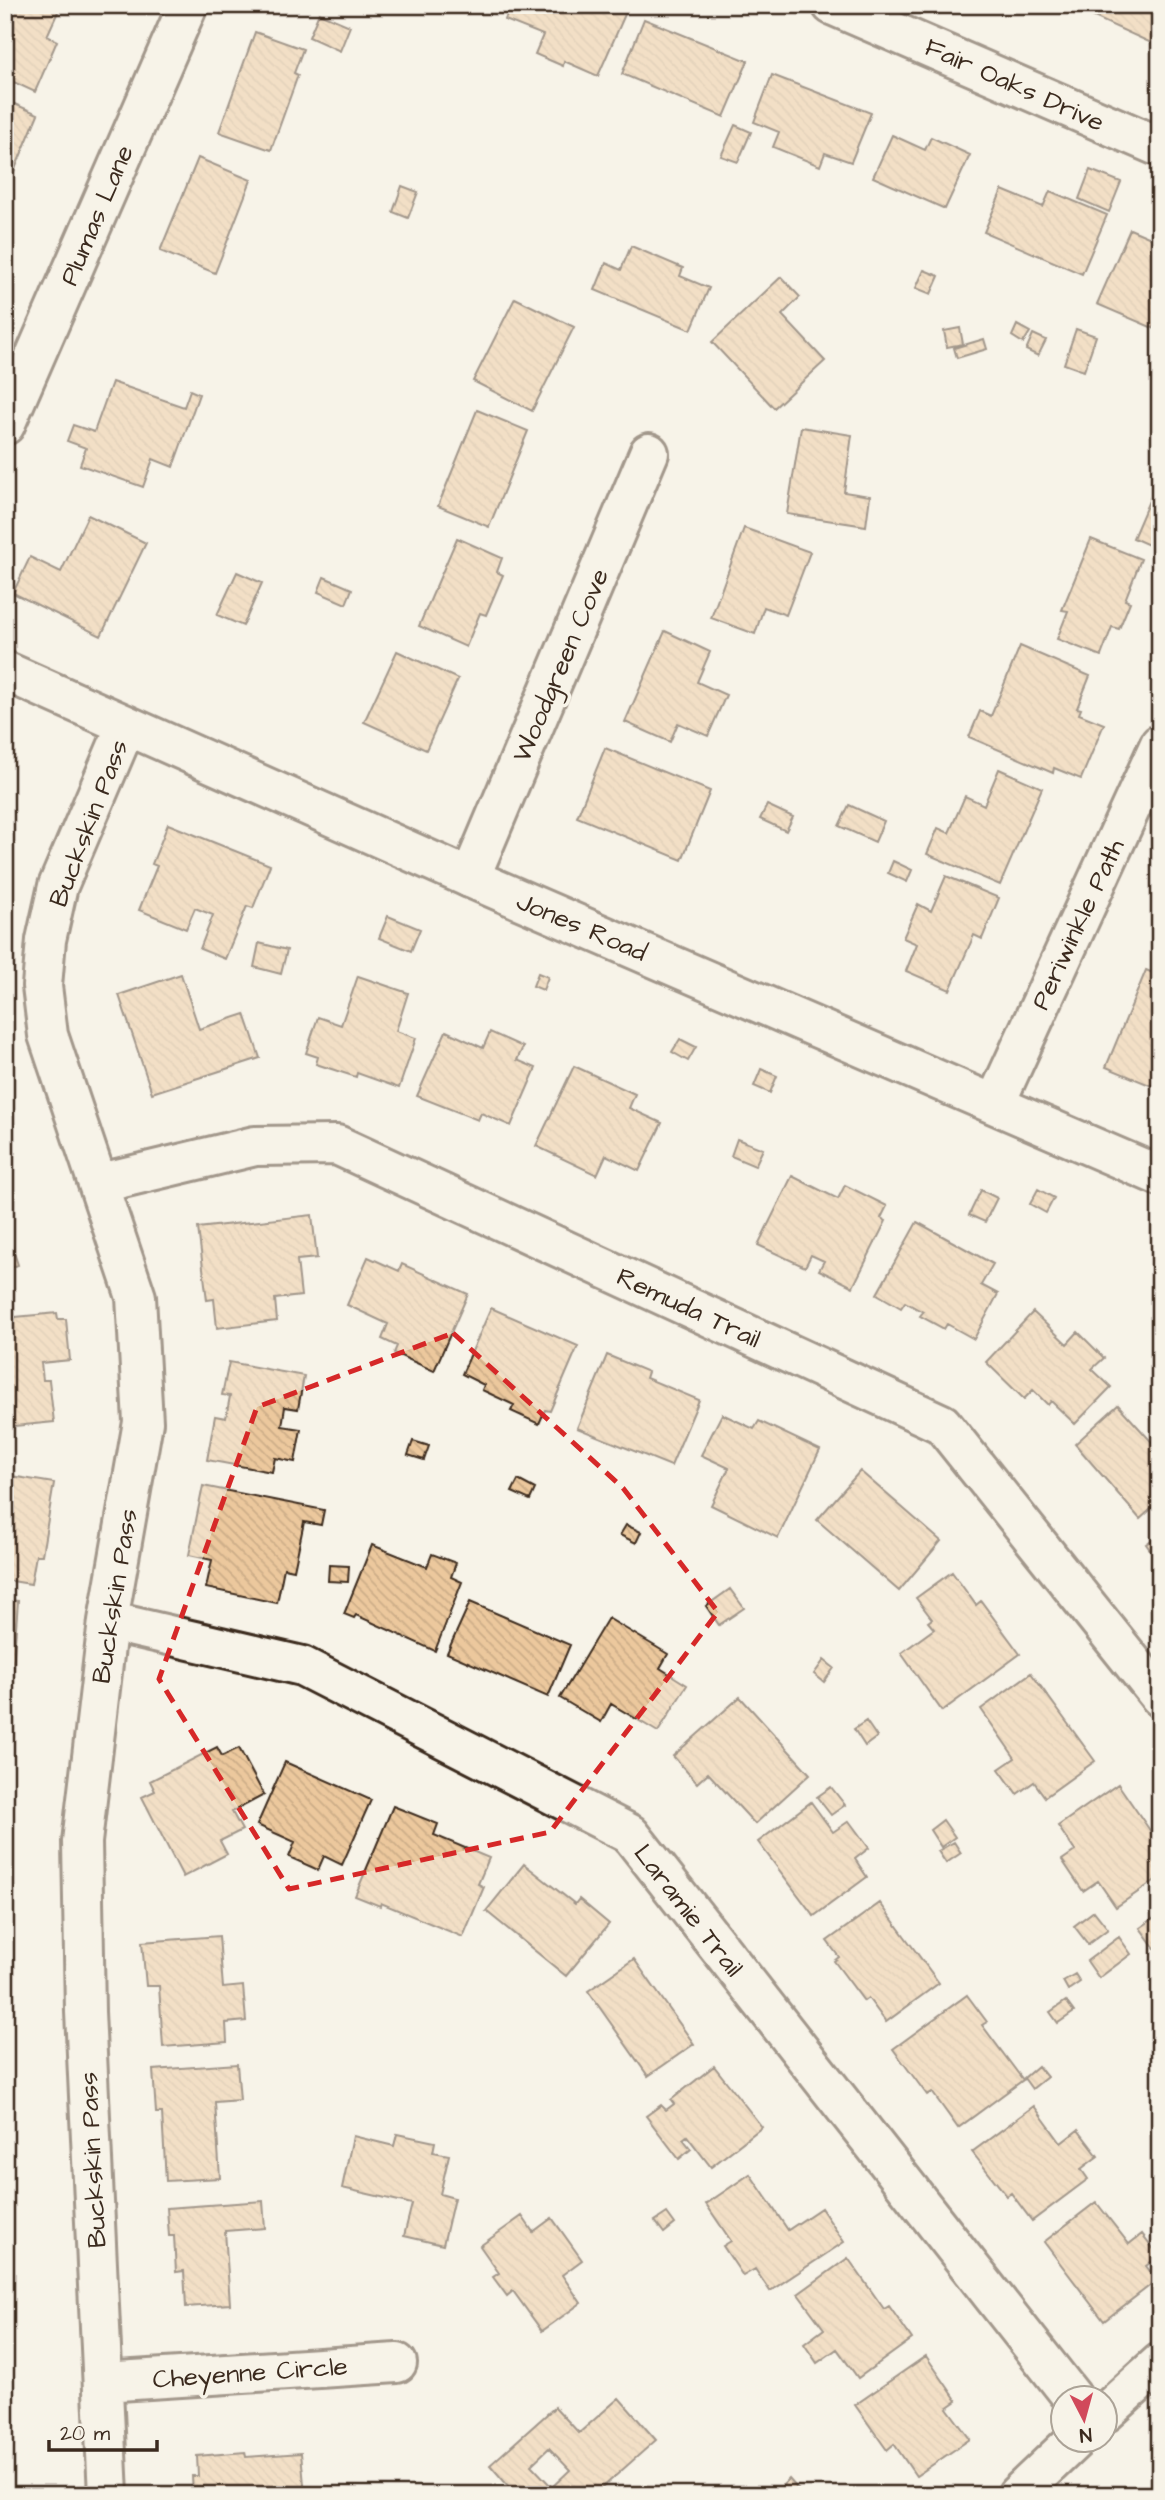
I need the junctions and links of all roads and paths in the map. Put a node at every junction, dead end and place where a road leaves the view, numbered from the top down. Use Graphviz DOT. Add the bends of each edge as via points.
graph roads {
  1 [pos="188,5"];
  2 [pos="850,9"];
  3 [pos="1160,147"];
  4 [pos="5,425"];
  5 [pos="649,453"];
  6 [pos="5,671"];
  7 [pos="126,726"];
  8 [pos="1160,744"];
  9 [pos="470,877"];
  10 [pos="995,1104"];
  11 [pos="1160,1176"];
  12 [pos="101,1183"];
  13 [pos="108,1621"];
  14 [pos="1160,1697"];
  15 [pos="397,2363"];
  16 [pos="1160,2363"];
  17 [pos="103,2382"];
  18 [pos="1061,2384"];
  19 [pos="1120,2399"];
  20 [pos="1061,2454"];
  21 [pos="108,2495"];
  22 [pos="1017,2495"];
  1 -- 4 [label="street, Plumas Lane"];
  2 -- 3 [label="street, Fair Oaks Drive"];
  5 -- 9 [label="street, Woodgreen Cove"];
  6 -- 7 [label="street, Jones Road"];
  7 -- 9 [label="street, Jones Road"];
  7 -- 12 [label="street, Buckskin Pass" via="58,886 42,986 48,1035"];
  8 -- 10 [label="street, Periwinkle Path"];
  9 -- 10 [label="street, Jones Road"];
  10 -- 11 [label="street, Jones Road"];
  12 -- 13 [label="street, Buckskin Pass" via="136,1297 143,1422"];
  12 -- 14 [label="street, Remuda Trail" via="255,1146 337,1145 942,1424"];
  13 -- 17 [label="street, Buckskin Pass" via="82,1842 85,2012"];
  13 -- 18 [label="street, Laramie Trail" via="302,1666 630,1835"];
  15 -- 17 [label="street, Cheyenne Circle"];
  16 -- 19 [label="street"];
  17 -- 21 [label="street, Buckskin Pass"];
  20 -- 22 [label="street"];
}
